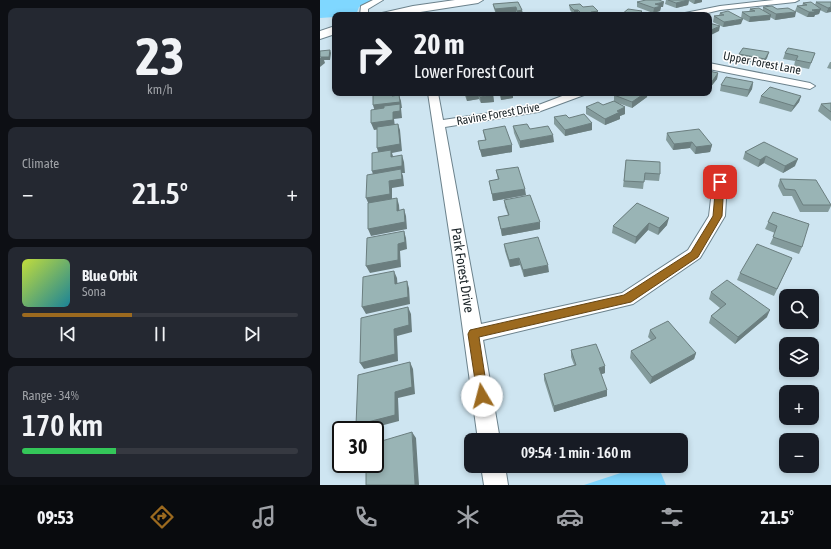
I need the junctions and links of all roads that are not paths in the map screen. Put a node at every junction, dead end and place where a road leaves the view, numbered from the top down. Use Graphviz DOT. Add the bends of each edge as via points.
graph roads {
  1 [pos="379,0"];
  2 [pos="478,0"];
  3 [pos="795,0"];
  4 [pos="364,12"];
  5 [pos="401,12"];
  6 [pos="702,12"];
  7 [pos="332,31"];
  8 [pos="320,35"];
  9 [pos="712,67"];
  10 [pos="810,86"];
  11 [pos="433,96"];
  12 [pos="572,96"];
  13 [pos="438,124"];
  14 [pos="720,182"];
  15 [pos="473,334"];
  16 [pos="488,433"];
  17 [pos="494,473"];
  18 [pos="496,485"];
  1 -- 4 [label="street" via="364,8"];
  2 -- 5 [label="street"];
  3 -- 6 [label="street"];
  7 -- 8 [label="street"];
  9 -- 10 [label="street, Upper Forest Lane"];
  11 -- 13 [label="street, Park Forest Drive"];
  12 -- 13 [label="street, Ravine Forest Drive" via="538,109"];
  13 -- 15 [label="street, Park Forest Drive"];
  14 -- 15 [label="street" via="717,216 694,254 627,299"];
  15 -- 16 [label="street, Park Forest Drive"];
  17 -- 18 [label="street"];
}
